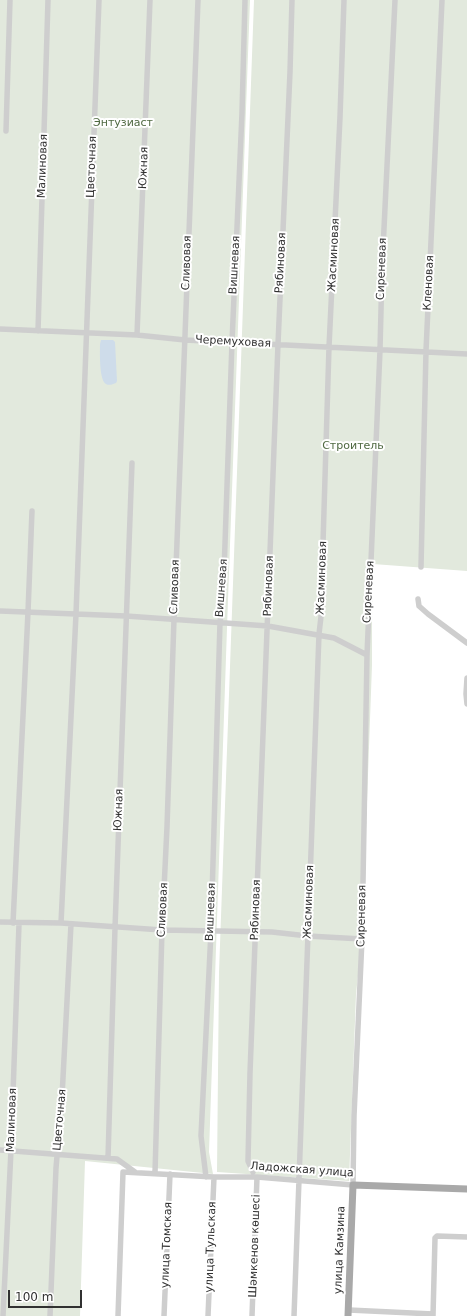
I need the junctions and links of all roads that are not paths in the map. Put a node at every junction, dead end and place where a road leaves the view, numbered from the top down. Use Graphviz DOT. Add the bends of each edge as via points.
graph roads {
  1 [pos="10,0"];
  2 [pos="48,0"];
  3 [pos="99,0"];
  4 [pos="150,0"];
  5 [pos="198,0"];
  6 [pos="245,0"];
  7 [pos="292,0"];
  8 [pos="344,0"];
  9 [pos="395,0"];
  10 [pos="442,0"];
  11 [pos="6,131"];
  12 [pos="0,330"];
  13 [pos="38,331"];
  14 [pos="86,334"];
  15 [pos="137,336"];
  16 [pos="184,340"];
  17 [pos="232,342"];
  18 [pos="278,344"];
  19 [pos="329,347"];
  20 [pos="380,350"];
  21 [pos="426,351"];
  22 [pos="467,354"];
  23 [pos="132,463"];
  24 [pos="32,511"];
  25 [pos="422,567"];
  26 [pos="418,599"];
  27 [pos="0,611"];
  28 [pos="28,612"];
  29 [pos="76,614"];
  30 [pos="126,616"];
  31 [pos="174,619"];
  32 [pos="220,622"];
  33 [pos="268,626"];
  34 [pos="319,634"];
  35 [pos="467,643"];
  36 [pos="367,655"];
  37 [pos="467,678"];
  38 [pos="466,686"];
  39 [pos="466,694"];
  40 [pos="467,704"];
  41 [pos="0,922"];
  42 [pos="12,923"];
  43 [pos="61,923"];
  44 [pos="19,924"];
  45 [pos="71,924"];
  46 [pos="114,928"];
  47 [pos="162,930"];
  48 [pos="211,931"];
  49 [pos="255,931"];
  50 [pos="308,936"];
  51 [pos="362,939"];
  52 [pos="0,1150"];
  53 [pos="11,1150"];
  54 [pos="57,1154"];
  55 [pos="108,1158"];
  56 [pos="135,1172"];
  57 [pos="252,1172"];
  58 [pos="155,1173"];
  59 [pos="170,1174"];
  60 [pos="206,1176"];
  61 [pos="257,1176"];
  62 [pos="214,1177"];
  63 [pos="300,1180"];
  64 [pos="353,1185"];
  65 [pos="467,1189"];
  66 [pos="467,1236"];
  67 [pos="349,1313"];
  68 [pos="391,1314"];
  69 [pos="433,1315"];
  70 [pos="3,1316"];
  71 [pos="50,1316"];
  72 [pos="118,1316"];
  73 [pos="164,1316"];
  74 [pos="208,1316"];
  75 [pos="252,1316"];
  76 [pos="294,1316"];
  1 -- 11 [label="street"];
  2 -- 13 [label="street, Малиновая"];
  3 -- 14 [label="street, Цветочная"];
  4 -- 15 [label="street, Южная"];
  5 -- 16 [label="street, Сливовая"];
  6 -- 17 [label="street, Вишневая"];
  7 -- 18 [label="street, Рябиновая"];
  8 -- 19 [label="street, Жасминовая"];
  9 -- 20 [label="street, Сиреневая"];
  10 -- 21 [label="street, Кленовая"];
  12 -- 13 [label="street, Черемуховая"];
  13 -- 14 [label="street, Черемуховая"];
  14 -- 15 [label="street, Черемуховая"];
  14 -- 29 [label="street, Цветочная"];
  15 -- 16 [label="street, Черемуховая"];
  16 -- 17 [label="street, Черемуховая"];
  16 -- 31 [label="street, Сливовая"];
  17 -- 18 [label="street, Черемуховая"];
  17 -- 32 [label="street, Вишневая" via="223,601"];
  18 -- 19 [label="street, Черемуховая"];
  18 -- 33 [label="street, Рябиновая"];
  19 -- 20 [label="street, Черемуховая"];
  19 -- 34 [label="street, Жасминовая" via="323,599"];
  20 -- 21 [label="street, Черемуховая"];
  20 -- 36 [label="street, Сиреневая"];
  21 -- 22 [label="street, Черемуховая"];
  21 -- 25 [label="street, Кленовая"];
  23 -- 30 [label="street, Южная"];
  24 -- 28 [label="street"];
  26 -- 35 [label="street" via="419,606"];
  27 -- 28 [label="street"];
  28 -- 29 [label="street"];
  28 -- 42 [label="street"];
  29 -- 30 [label="street"];
  29 -- 43 [label="street, Цветочная"];
  30 -- 31 [label="street"];
  30 -- 46 [label="street, Южная"];
  31 -- 32 [label="street"];
  31 -- 47 [label="street, Сливовая"];
  32 -- 33 [label="street"];
  32 -- 48 [label="street, Вишневая"];
  33 -- 34 [label="street"];
  33 -- 49 [label="street, Рябиновая"];
  34 -- 36 [label="street" via="334,638"];
  34 -- 50 [label="street, Жасминовая"];
  36 -- 51 [label="street, Сиреневая"];
  37 -- 38 [label="street"];
  38 -- 39 [label="street"];
  39 -- 40 [label="street"];
  41 -- 42 [label="street"];
  42 -- 44 [label="street"];
  43 -- 44 [label="street"];
  43 -- 45 [label="street"];
  44 -- 53 [label="street, Малиновая"];
  45 -- 46 [label="street"];
  45 -- 54 [label="street, Цветочная"];
  46 -- 47 [label="street"];
  46 -- 55 [label="street, Южная"];
  47 -- 48 [label="street"];
  47 -- 58 [label="street, Сливовая"];
  48 -- 49 [label="street"];
  48 -- 60 [label="street, Вишневая" via="201,1136"];
  49 -- 50 [label="street"];
  49 -- 57 [label="street, Рябиновая" via="248,1161"];
  50 -- 51 [label="street"];
  50 -- 63 [label="street, Жасминовая"];
  51 -- 64 [label="street, Сиреневая"];
  52 -- 53 [label="street"];
  53 -- 54 [label="street"];
  53 -- 70 [label="street, Малиновая"];
  54 -- 55 [label="street"];
  54 -- 71 [label="street, Цветочная"];
  55 -- 56 [label="street" via="117,1159"];
  56 -- 58 [label="street, Ладожская улица"];
  56 -- 72 [label="street, Ладожская улица" via="123,1172"];
  58 -- 59 [label="street, Ладожская улица"];
  59 -- 60 [label="street, Ладожская улица"];
  59 -- 73 [label="street, улица Томская"];
  60 -- 62 [label="street, Ладожская улица"];
  61 -- 62 [label="street, Ладожская улица"];
  61 -- 63 [label="street, Ладожская улица"];
  61 -- 75 [label="street, Шәмкенов көшесі"];
  62 -- 74 [label="street, улица Тульская"];
  63 -- 64 [label="street, Ладожская улица"];
  63 -- 76 [label="street, Жасминовая"];
  64 -- 65 [label="main road, Ладожская улица"];
  64 -- 67 [label="main road, улица Камзина"];
  66 -- 69 [label="street" via="435,1238"];
  67 -- 68 [label="street"];
  68 -- 69 [label="street"];
}
